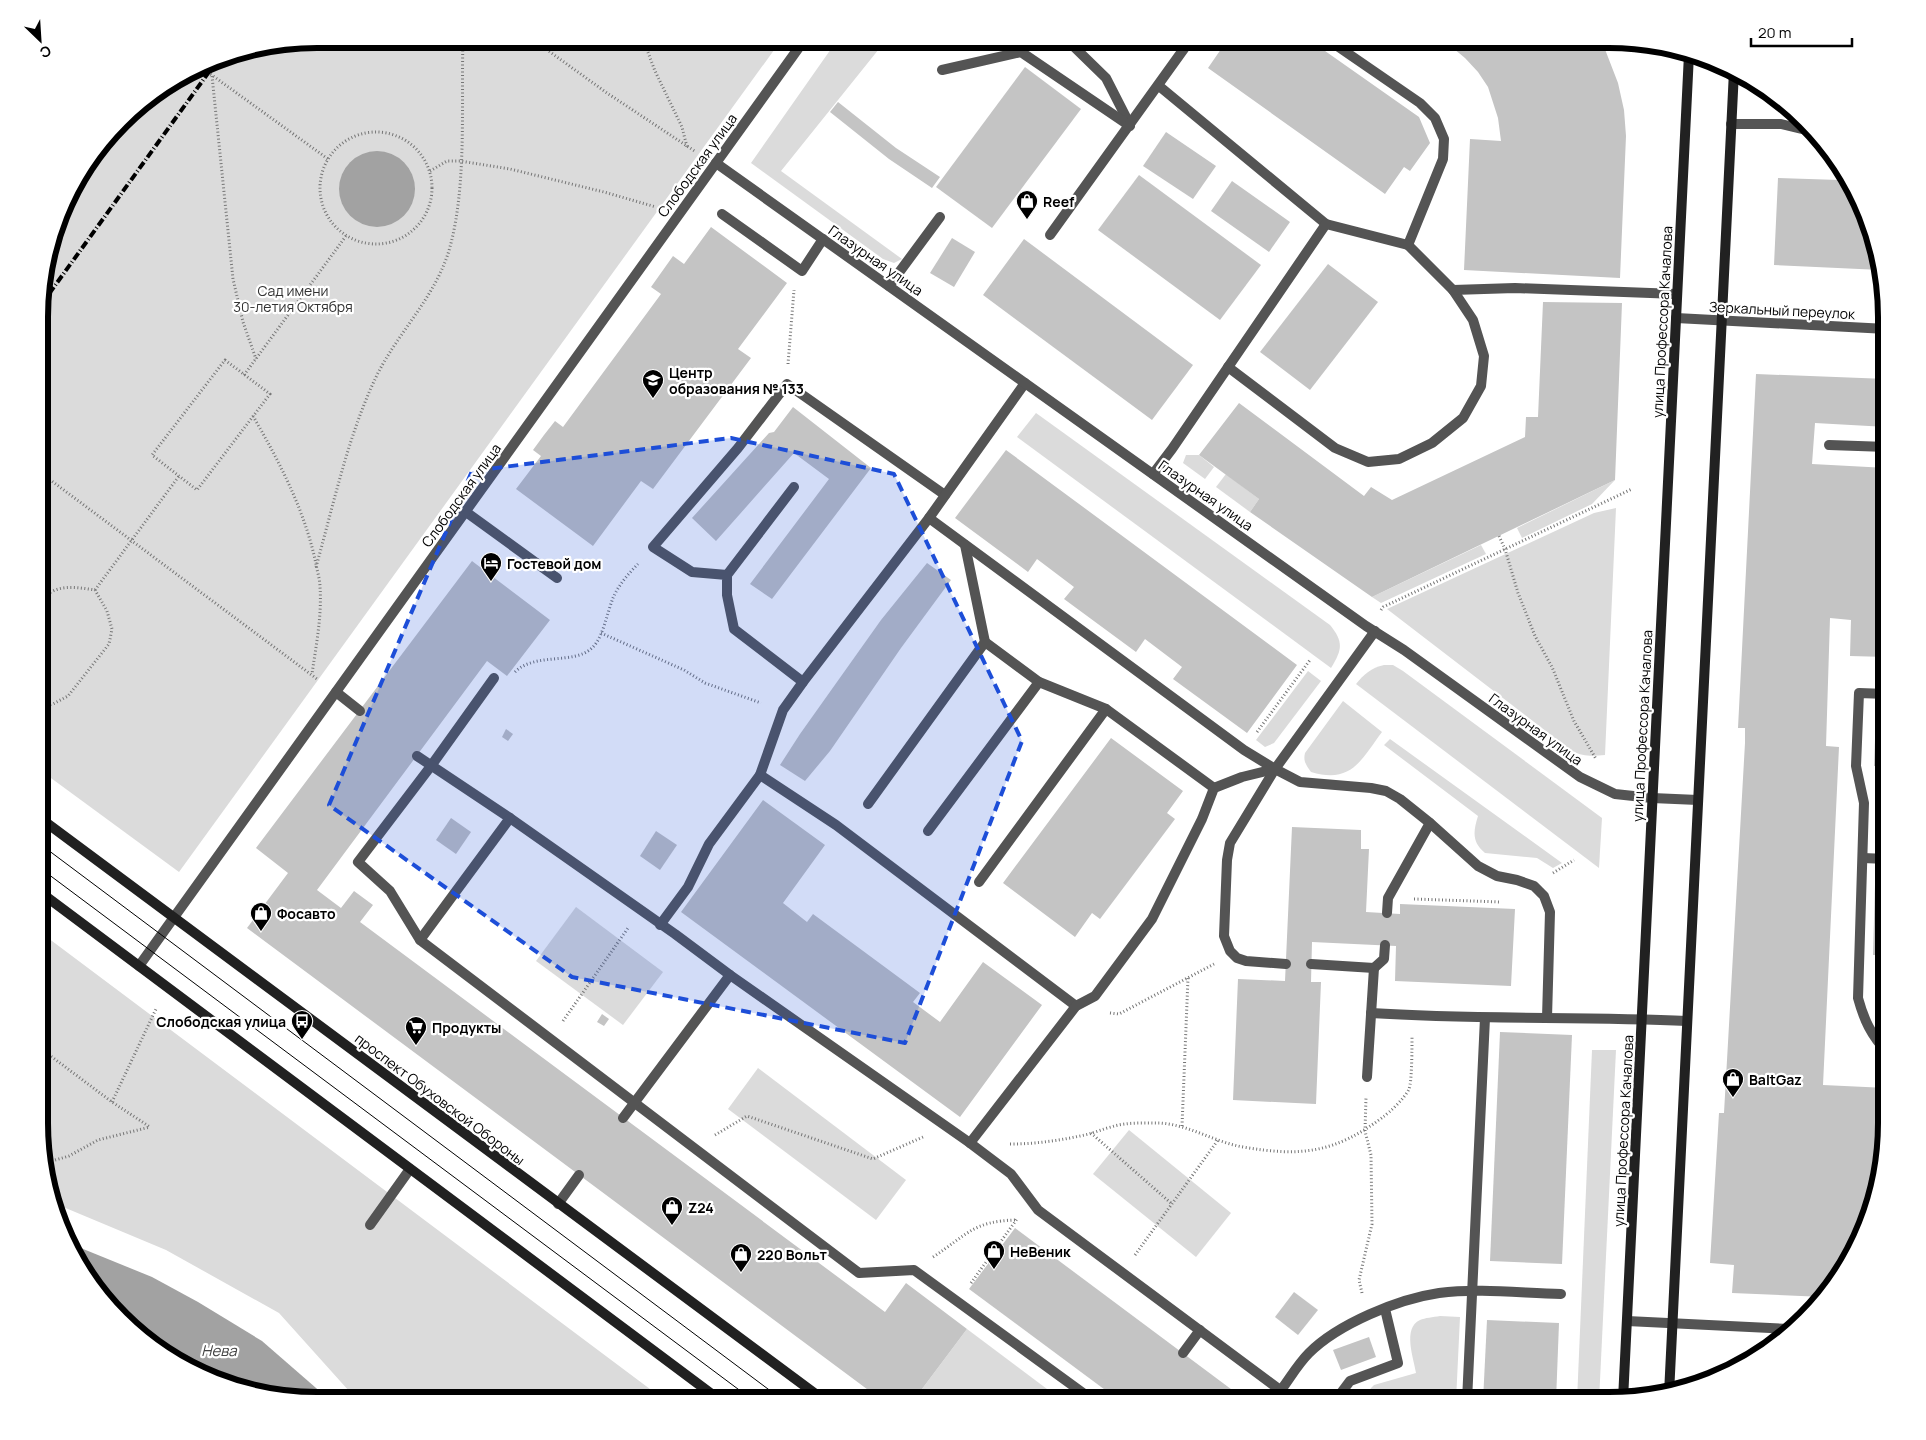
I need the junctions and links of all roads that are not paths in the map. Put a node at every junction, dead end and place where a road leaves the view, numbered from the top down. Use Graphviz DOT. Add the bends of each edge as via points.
graph roads {
  1 [pos="799,48"];
  2 [pos="1075,48"];
  3 [pos="1184,48"];
  4 [pos="1340,48"];
  5 [pos="1689,60"];
  6 [pos="942,70"];
  7 [pos="1734,78"];
  8 [pos="1159,86"];
  9 [pos="1731,124"];
  10 [pos="1130,126"];
  11 [pos="1803,129"];
  12 [pos="716,163"];
  13 [pos="722,214"];
  14 [pos="940,217"];
  15 [pos="1326,224"];
  16 [pos="1050,235"];
  17 [pos="823,239"];
  18 [pos="1408,245"];
  19 [pos="889,286"];
  20 [pos="1454,290"];
  21 [pos="1677,294"];
  22 [pos="1676,318"];
  23 [pos="1721,320"];
  24 [pos="1878,329"];
  25 [pos="1228,367"];
  26 [pos="1025,383"];
  27 [pos="1829,445"];
  28 [pos="1878,447"];
  29 [pos="1153,474"];
  30 [pos="794,487"];
  31 [pos="944,495"];
  32 [pos="466,512"];
  33 [pos="928,518"];
  34 [pos="965,545"];
  35 [pos="726,575"];
  36 [pos="557,578"];
  37 [pos="1371,629"];
  38 [pos="985,642"];
  39 [pos="494,678"];
  40 [pos="803,682"];
  41 [pos="1039,682"];
  42 [pos="336,692"];
  43 [pos="1878,694"];
  44 [pos="1106,709"];
  45 [pos="360,710"];
  46 [pos="417,756"];
  47 [pos="431,766"];
  48 [pos="1275,769"];
  49 [pos="760,774"];
  50 [pos="1214,788"];
  51 [pos="1652,798"];
  52 [pos="1698,800"];
  53 [pos="868,804"];
  54 [pos="510,818"];
  55 [pos="1430,823"];
  56 [pos="48,824"];
  57 [pos="928,831"];
  58 [pos="1862,858"];
  59 [pos="1878,859"];
  60 [pos="979,882"];
  61 [pos="48,898"];
  62 [pos="1387,913"];
  63 [pos="174,918"];
  64 [pos="660,925"];
  65 [pos="420,940"];
  66 [pos="1385,945"];
  67 [pos="1286,964"];
  68 [pos="1311,964"];
  69 [pos="139,966"];
  70 [pos="1374,968"];
  71 [pos="730,975"];
  72 [pos="1076,1006"];
  73 [pos="1371,1013"];
  74 [pos="1486,1018"];
  75 [pos="1547,1018"];
  76 [pos="1642,1019"];
  77 [pos="1688,1021"];
  78 [pos="1878,1043"];
  79 [pos="1367,1078"];
  80 [pos="635,1102"];
  81 [pos="623,1118"];
  82 [pos="970,1143"];
  83 [pos="410,1169"];
  84 [pos="579,1175"];
  85 [pos="558,1204"];
  86 [pos="370,1225"];
  87 [pos="1471,1291"];
  88 [pos="1561,1294"];
  89 [pos="1385,1309"];
  90 [pos="1627,1321"];
  91 [pos="1673,1323"];
  92 [pos="1784,1329"];
  93 [pos="1200,1330"];
  94 [pos="1183,1353"];
  95 [pos="1670,1385"];
  96 [pos="1281,1390"];
  97 [pos="709,1392"];
  98 [pos="813,1392"];
  99 [pos="1082,1392"];
  100 [pos="1284,1392"];
  101 [pos="1341,1392"];
  102 [pos="1467,1392"];
  103 [pos="1623,1392"];
  1 -- 12 [label="street, Слободская улица"];
  2 -- 10 [label="street" via="1106,78"];
  3 -- 8 [label="street"];
  4 -- 18 [label="street" via="1420,103 1436,118 1444,139 1443,159"];
  5 -- 21 [label="main road, улица Профессора Качалова"];
  6 -- 10 [label="street" via="1021,52"];
  7 -- 9 [label="main road"];
  8 -- 10 [label="street"];
  8 -- 15 [label="street"];
  9 -- 11 [label="street" via="1781,124"];
  9 -- 23 [label="main road"];
  10 -- 16 [label="street"];
  12 -- 17 [label="street, Глазурная улица"];
  12 -- 32 [label="street, Слободская улица"];
  13 -- 17 [label="street" via="802,271"];
  14 -- 19 [label="street"];
  15 -- 18 [label="street"];
  15 -- 25 [label="street"];
  17 -- 19 [label="street, Глазурная улица"];
  18 -- 20 [label="street"];
  19 -- 26 [label="street, Глазурная улица"];
  20 -- 21 [label="street" via="1515,288"];
  20 -- 25 [label="street" via="1473,320 1484,356 1481,386 1463,418 1432,443 1399,459 1368,462 1335,448"];
  21 -- 22 [label="main road, улица Профессора Качалова"];
  22 -- 23 [label="street, Зеркальный переулок"];
  22 -- 51 [label="main road, улица Профессора Качалова"];
  23 -- 24 [label="street, Зеркальный переулок"];
  23 -- 52 [label="main road"];
  25 -- 29 [label="street"];
  26 -- 29 [label="street, Глазурная улица"];
  26 -- 31 [label="street"];
  27 -- 28 [label="street"];
  29 -- 37 [label="street, Глазурная улица"];
  30 -- 35 [label="street"];
  31 -- 33 [label="street"];
  31 -- 35 [label="street" via="787,384 738,448 653,546 692,572"];
  32 -- 36 [label="street"];
  32 -- 42 [label="street, Слободская улица"];
  33 -- 34 [label="street"];
  33 -- 40 [label="street"];
  34 -- 38 [label="street"];
  34 -- 48 [label="street" via="1244,750"];
  35 -- 40 [label="street" via="734,630"];
  37 -- 48 [label="street"];
  37 -- 51 [label="street, Глазурная улица" via="1580,778 1616,794"];
  38 -- 41 [label="street"];
  38 -- 53 [label="street"];
  39 -- 47 [label="street"];
  40 -- 49 [label="street" via="783,710"];
  41 -- 44 [label="street"];
  41 -- 57 [label="street"];
  42 -- 45 [label="street"];
  42 -- 63 [label="street, Слободская улица"];
  43 -- 58 [label="street" via="1859,693 1856,766 1864,803"];
  44 -- 50 [label="street"];
  44 -- 60 [label="street"];
  46 -- 47 [label="street"];
  47 -- 54 [label="street"];
  47 -- 65 [label="street" via="358,862 390,891"];
  48 -- 50 [label="street"];
  48 -- 55 [label="street" via="1300,782 1386,791"];
  48 -- 67 [label="street" via="1230,843 1224,936 1237,958"];
  49 -- 64 [label="street" via="709,844 688,887"];
  49 -- 72 [label="street" via="836,825"];
  50 -- 72 [label="street" via="1152,919 1095,996"];
  51 -- 52 [label="street, Глазурная улица"];
  51 -- 76 [label="main road, улица Профессора Качалова"];
  52 -- 77 [label="main road"];
  54 -- 64 [label="street"];
  54 -- 65 [label="street"];
  55 -- 62 [label="street" via="1388,898"];
  55 -- 75 [label="street" via="1478,866 1497,876 1534,886 1544,896 1550,912"];
  56 -- 63 [label="main road, проспект Обуховской Обороны"];
  58 -- 59 [label="street"];
  58 -- 78 [label="street" via="1858,998 1864,1020"];
  61 -- 69 [label="main road"];
  63 -- 69 [label="street, Слободская улица"];
  63 -- 85 [label="main road, проспект Обуховской Обороны"];
  64 -- 71 [label="street"];
  65 -- 80 [label="street"];
  66 -- 70 [label="street" via="1384,959"];
  68 -- 70 [label="street"];
  69 -- 83 [label="main road"];
  70 -- 73 [label="street"];
  71 -- 80 [label="street"];
  71 -- 82 [label="street"];
  72 -- 82 [label="street"];
  73 -- 74 [label="street"];
  73 -- 79 [label="street"];
  74 -- 75 [label="street"];
  74 -- 87 [label="street"];
  75 -- 76 [label="street"];
  76 -- 77 [label="street"];
  76 -- 90 [label="main road, улица Профессора Качалова"];
  77 -- 91 [label="main road"];
  80 -- 81 [label="street"];
  80 -- 99 [label="street" via="860,1272 914,1270"];
  82 -- 93 [label="street" via="1010,1174 1038,1210"];
  83 -- 86 [label="street"];
  83 -- 97 [label="main road"];
  84 -- 85 [label="street"];
  85 -- 98 [label="main road, проспект Обуховской Обороны"];
  87 -- 88 [label="street"];
  87 -- 89 [label="street" via="1437,1294"];
  87 -- 102 [label="street"];
  89 -- 96 [label="street" via="1334,1333 1308,1354"];
  89 -- 101 [label="street" via="1398,1364 1350,1380"];
  90 -- 91 [label="street"];
  90 -- 103 [label="main road, улица Профессора Качалова"];
  91 -- 92 [label="street"];
  91 -- 95 [label="main road"];
  93 -- 94 [label="street"];
  93 -- 96 [label="street"];
  96 -- 100 [label="street"];
}
